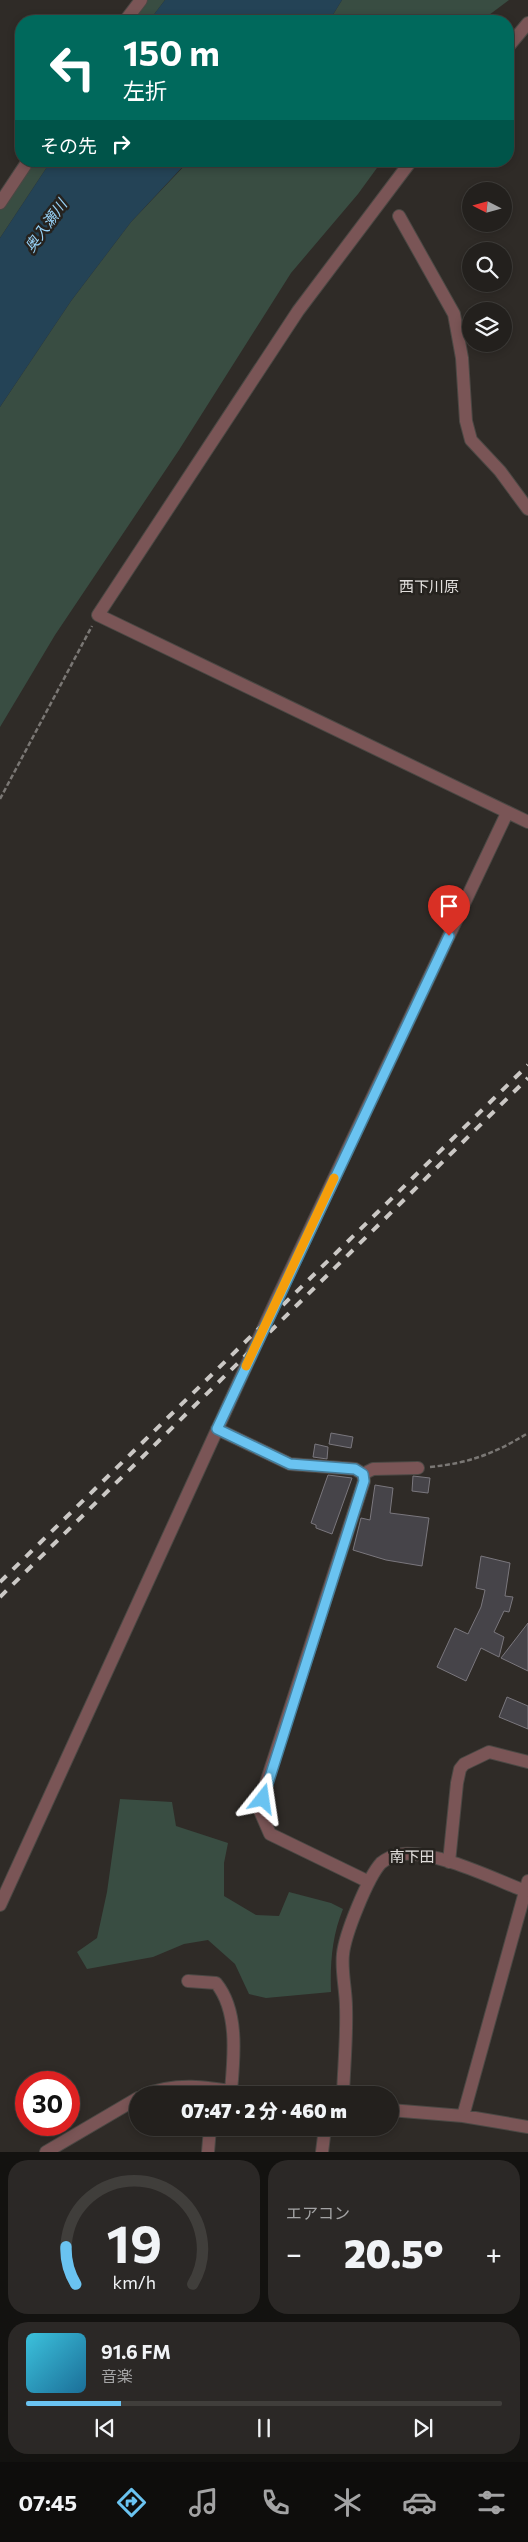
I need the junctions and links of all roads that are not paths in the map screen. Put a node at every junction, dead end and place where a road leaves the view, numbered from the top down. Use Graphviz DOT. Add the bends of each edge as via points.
graph roads {
  1 [pos="140,0"];
  2 [pos="129,15"];
  3 [pos="528,23"];
  4 [pos="514,39"];
  5 [pos="24,167"];
  6 [pos="407,167"];
  7 [pos="0,202"];
  8 [pos="399,216"];
  9 [pos="528,509"];
  10 [pos="507,813"];
  11 [pos="528,822"];
  12 [pos="217,1429"];
  13 [pos="418,1468"];
  14 [pos="363,1474"];
  15 [pos="528,1762"];
  16 [pos="449,1862"];
  17 [pos="369,1882"];
  18 [pos="527,1886"];
  19 [pos="0,1905"];
  20 [pos="188,1981"];
  21 [pos="231,2086"];
  22 [pos="343,2086"];
  23 [pos="129,2103"];
  24 [pos="399,2111"];
  25 [pos="463,2116"];
  26 [pos="528,2126"];
  27 [pos="209,2136"];
  28 [pos="324,2136"];
  29 [pos="46,2152"];
  30 [pos="208,2152"];
  31 [pos="322,2152"];
  1 -- 2 [label="street"];
  3 -- 4 [label="street"];
  5 -- 7 [label="street"];
  6 -- 10 [label="street" via="293,319 98,615"];
  8 -- 9 [label="street" via="454,314 471,440 500,471"];
  10 -- 11 [label="street"];
  10 -- 12 [label="street"];
  12 -- 14 [label="street" via="290,1464 355,1469"];
  12 -- 19 [label="street"];
  13 -- 14 [label="street" via="373,1469"];
  14 -- 17 [label="street" via="364,1481 260,1812 270,1834"];
  15 -- 16 [label="street" via="489,1752 460,1769"];
  16 -- 17 [label="street" via="402,1854 392,1856 381,1863"];
  16 -- 18 [label="street"];
  17 -- 22 [label="street" via="344,1943 342,1957 346,2008"];
  18 -- 25 [label="street"];
  20 -- 21 [label="street" via="216,1983 223,1991 230,2015 234,2055"];
  23 -- 29 [label="street"];
  24 -- 25 [label="street"];
  25 -- 26 [label="street"];
  27 -- 30 [label="street"];
  28 -- 31 [label="street"];
}
